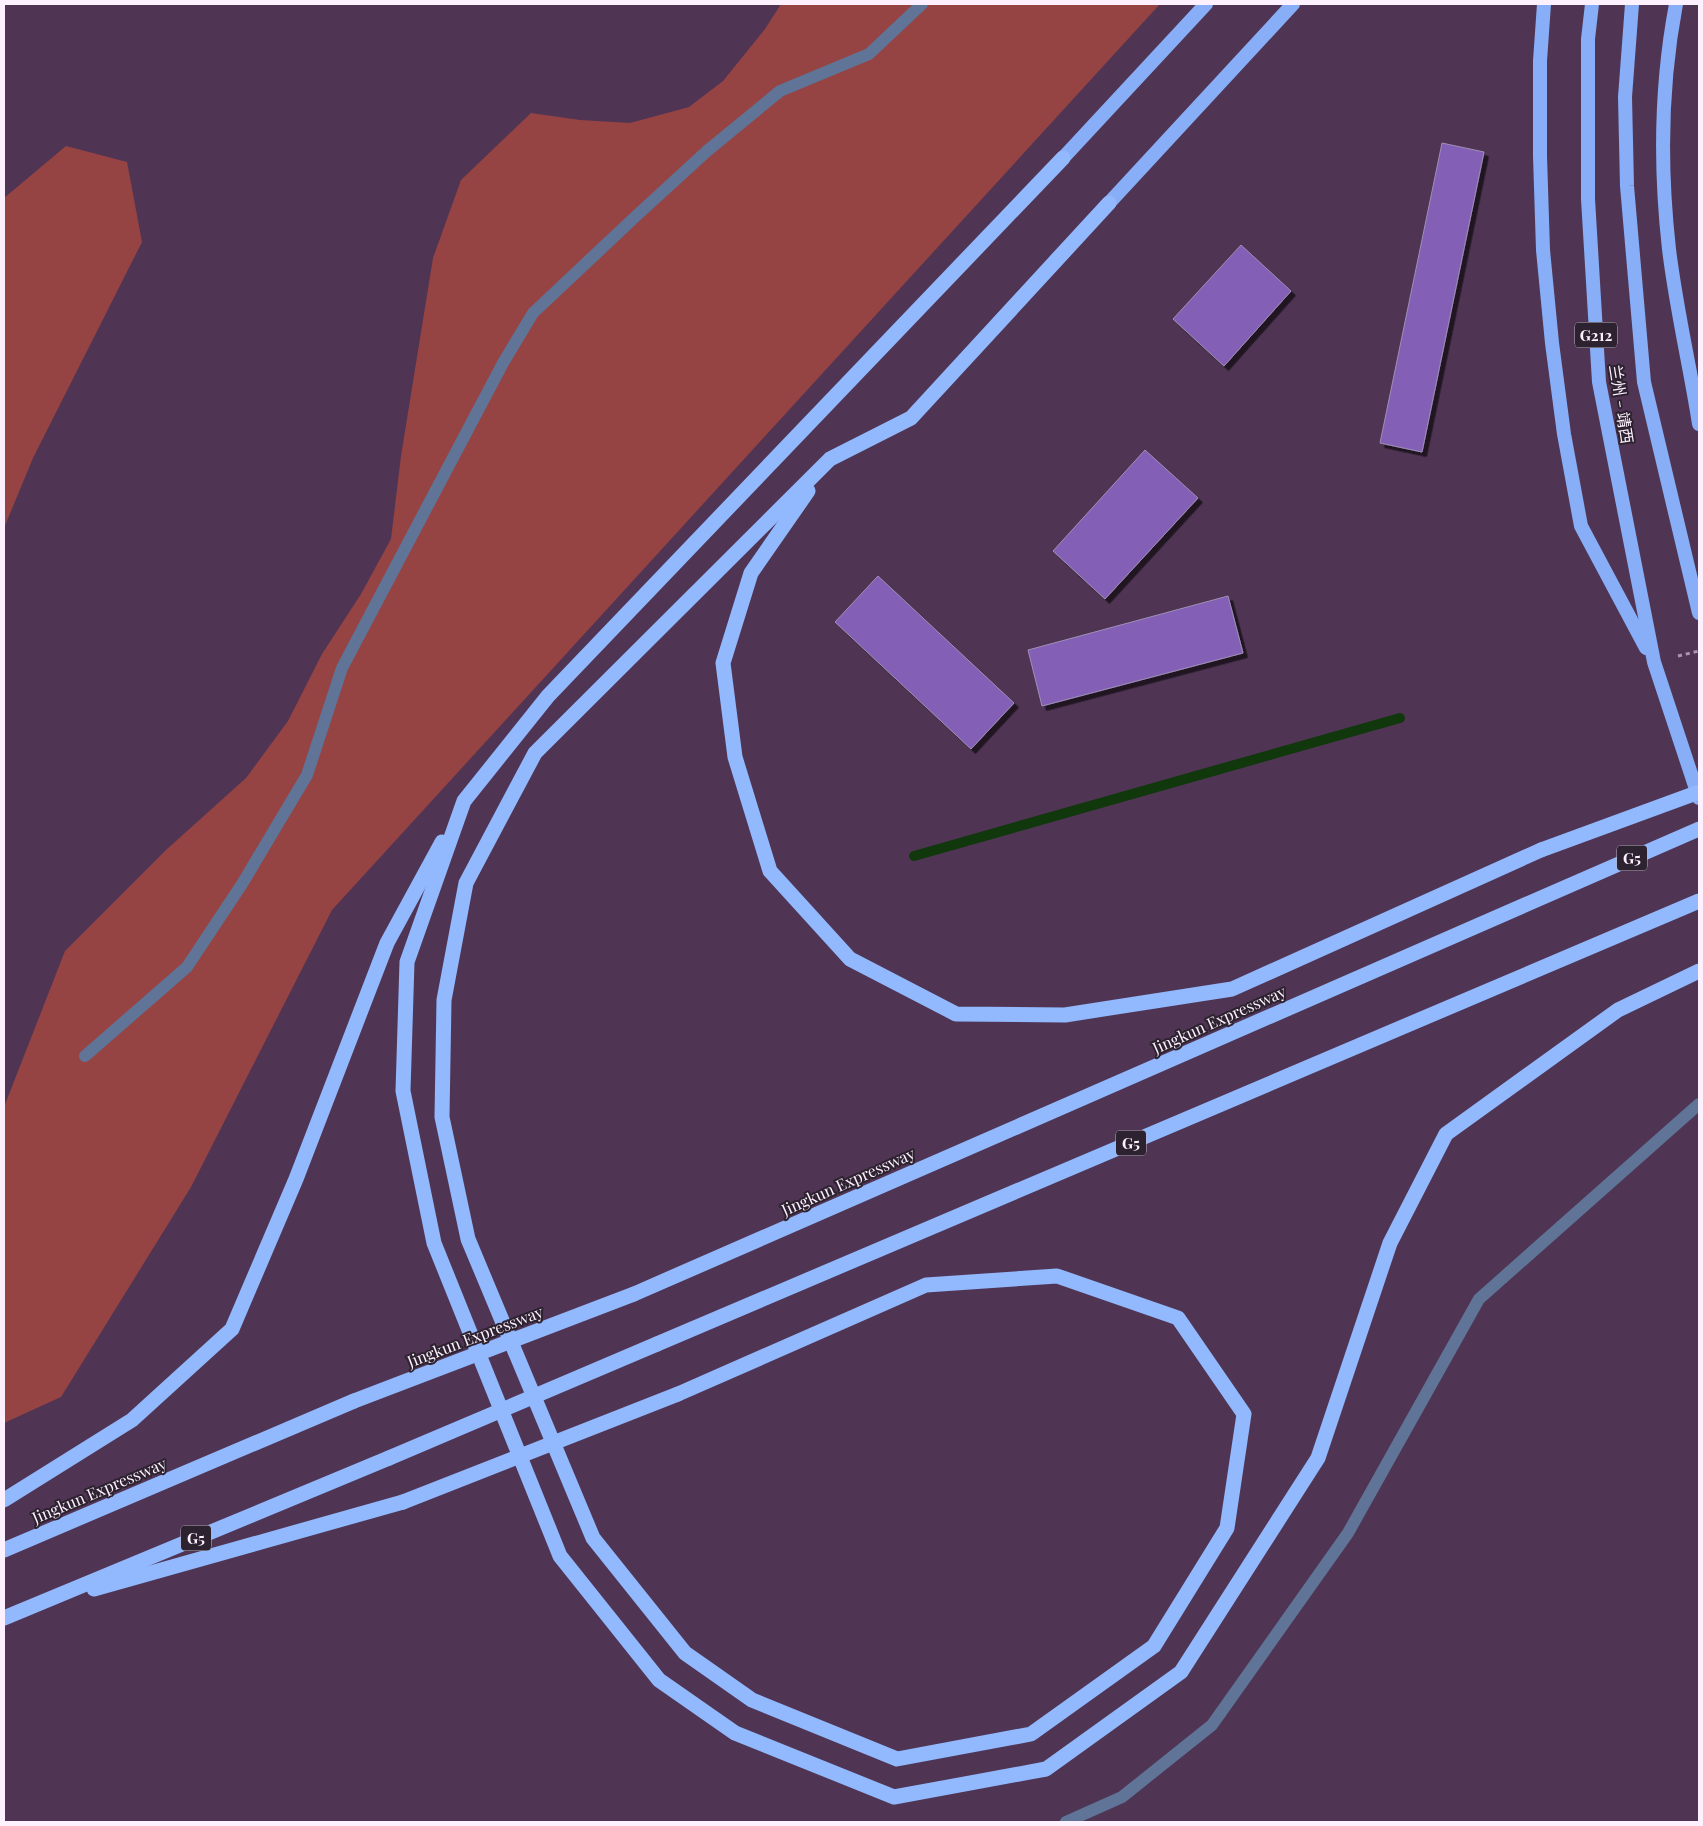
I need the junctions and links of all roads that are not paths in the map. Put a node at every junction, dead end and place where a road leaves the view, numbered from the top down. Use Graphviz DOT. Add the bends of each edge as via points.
graph roads {
  1 [pos="922,4"];
  2 [pos="1206,4"];
  3 [pos="1293,4"];
  4 [pos="1544,4"];
  5 [pos="1592,4"];
  6 [pos="1632,4"];
  7 [pos="1676,4"];
  8 [pos="1063,158"];
  9 [pos="1108,203"];
  10 [pos="1699,424"];
  11 [pos="830,459"];
  12 [pos="1699,614"];
  13 [pos="1654,662"];
  14 [pos="1699,792"];
  15 [pos="1699,798"];
  16 [pos="464,801"];
  17 [pos="1699,829"];
  18 [pos="1699,901"];
  19 [pos="1699,971"];
  20 [pos="85,1056"];
  21 [pos="1699,1104"];
  22 [pos="4,1500"];
  23 [pos="4,1550"];
  24 [pos="26,1609"];
  25 [pos="4,1618"];
  26 [pos="1066,1822"];
  1 -- 20 [label="street" via="869,54 780,92 707,151 533,313 503,363 342,668 308,776 187,967"];
  2 -- 8 [label="highway"];
  3 -- 9 [label="highway"];
  4 -- 13 [label="highway" via="1540,61 1543,250 1564,434 1581,526"];
  5 -- 13 [label="highway, 兰州 - 靖西 / G212" via="1588,39 1588,198 1599,382"];
  6 -- 12 [label="highway, 兰州 - 靖西 / G212" via="1625,97 1627,186 1644,382"];
  7 -- 10 [label="highway" via="1667,69 1664,185 1670,258"];
  8 -- 16 [label="highway" via="548,696"];
  9 -- 11 [label="highway" via="910,418"];
  11 -- 14 [label="highway, bridge" via="751,573 723,663 734,757 770,871 850,959 956,1014 1065,1015 1232,989 1541,850"];
  11 -- 24 [label="highway, bridge" via="534,753 466,883 444,1000 442,1117 468,1239 593,1538 685,1653 752,1700 898,1759 1032,1734 1154,1646 1227,1528 1244,1414 1178,1318 1057,1276 926,1285 678,1394 403,1502"];
  13 -- 15 [label="highway, 兰州 - 靖西 / G212"];
  16 -- 19 [label="highway" via="407,962 403,1092 434,1243 560,1556 660,1680 735,1732 894,1797 1046,1769 1182,1672 1318,1458 1390,1243 1446,1134 1618,1010"];
  16 -- 22 [label="highway" via="387,943 296,1179 232,1329 132,1420"];
  17 -- 23 [label="highway, Jingkun Expressway / G5, bridge" via="634,1294 354,1401"];
  18 -- 24 [label="highway, G5, bridge"];
  21 -- 26 [label="street" via="1480,1299 1348,1532 1212,1725 1122,1797"];
  24 -- 25 [label="highway, G5"];
}
